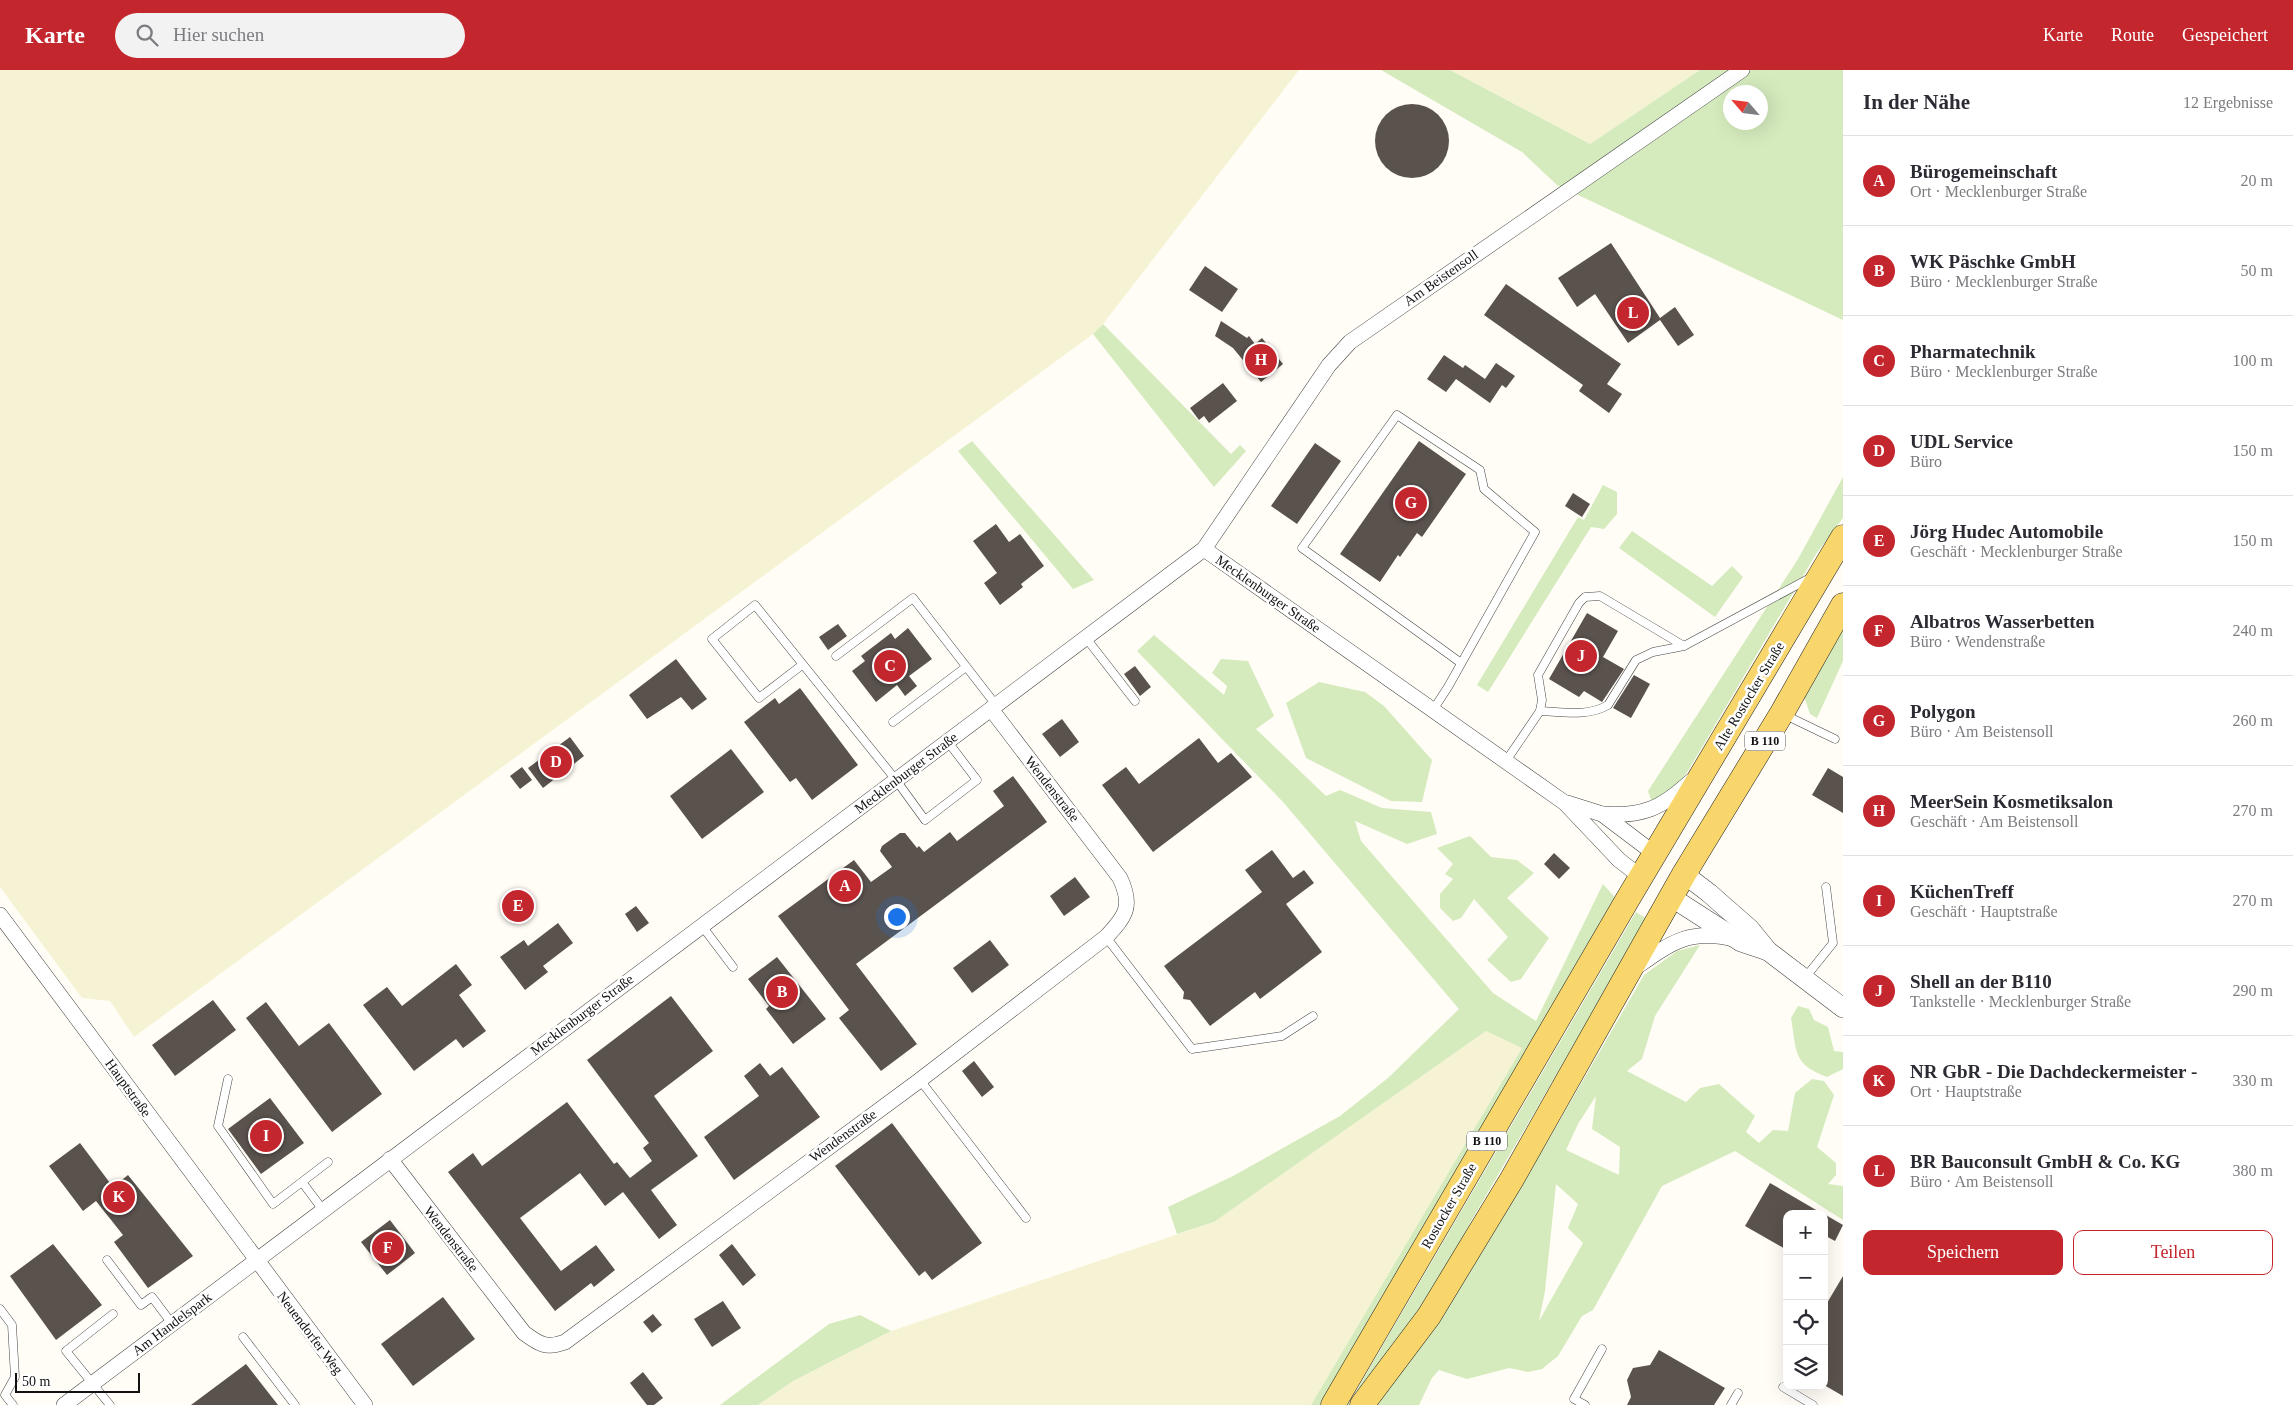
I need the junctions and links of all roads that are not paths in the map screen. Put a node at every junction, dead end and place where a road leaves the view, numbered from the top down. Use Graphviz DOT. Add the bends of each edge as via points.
graph roads {
  1 [pos="1742,70"];
  2 [pos="1843,537"];
  3 [pos="1204,549"];
  4 [pos="1823,571"];
  5 [pos="1843,605"];
  6 [pos="1086,638"];
  7 [pos="1684,646"];
  8 [pos="836,656"];
  9 [pos="1461,663"];
  10 [pos="802,665"];
  11 [pos="966,667"];
  12 [pos="1136,701"];
  13 [pos="993,707"];
  14 [pos="1433,710"];
  15 [pos="1540,712"];
  16 [pos="1782,713"];
  17 [pos="893,722"];
  18 [pos="1835,740"];
  19 [pos="948,742"];
  20 [pos="1506,761"];
  21 [pos="1707,766"];
  22 [pos="896,780"];
  23 [pos="1565,803"];
  24 [pos="1602,814"];
  25 [pos="1655,854"];
  26 [pos="1684,874"];
  27 [pos="1641,877"];
  28 [pos="1826,887"];
  29 [pos="1671,897"];
  30 [pos="0,916"];
  31 [pos="702,926"];
  32 [pos="1106,937"];
  33 [pos="1741,942"];
  34 [pos="1768,952"];
  35 [pos="733,967"];
  36 [pos="1629,971"];
  37 [pos="1804,979"];
  38 [pos="1843,1008"];
  39 [pos="1313,1016"];
  40 [pos="228,1079"];
  41 [pos="920,1080"];
  42 [pos="390,1160"];
  43 [pos="328,1162"];
  44 [pos="302,1182"];
  45 [pos="323,1210"];
  46 [pos="1026,1218"];
  47 [pos="108,1260"];
  48 [pos="255,1260"];
  49 [pos="0,1309"];
  50 [pos="113,1314"];
  51 [pos="173,1324"];
  52 [pos="243,1336"];
  53 [pos="1602,1349"];
  54 [pos="93,1384"];
  55 [pos="1788,1390"];
  56 [pos="1738,1393"];
  57 [pos="13,1405"];
  58 [pos="64,1405"];
  59 [pos="110,1405"];
  60 [pos="295,1405"];
  61 [pos="365,1405"];
  62 [pos="1333,1405"];
  63 [pos="1362,1405"];
  64 [pos="1585,1405"];
  65 [pos="1731,1405"];
  66 [pos="1813,1405"];
  1 -- 3 [label="street, Am Beistensoll" via="1350,342 1329,366"];
  2 -- 4 [label="main road, Alte Rostocker Straße / B 110"];
  3 -- 6 [label="street, Mecklenburger Straße"];
  3 -- 14 [label="street, Mecklenburger Straße"];
  4 -- 7 [label="lane"];
  4 -- 21 [label="main road, Alte Rostocker Straße / B 110"];
  5 -- 16 [label="main road, B 110"];
  6 -- 12 [label="lane"];
  6 -- 13 [label="street, Mecklenburger Straße"];
  7 -- 15 [label="lane" via="1653,652 1636,660 1603,708 1581,712"];
  7 -- 15 [label="lane" via="1600,596 1585,597 1538,675 1542,700"];
  8 -- 11 [label="lane" via="913,598"];
  9 -- 9 [label="lane" via="1302,548 1397,415 1480,470 1484,489 1535,532"];
  9 -- 14 [label="lane"];
  10 -- 10 [label="lane" via="756,604 712,639 759,698"];
  10 -- 22 [label="lane"];
  11 -- 13 [label="lane"];
  11 -- 17 [label="lane"];
  13 -- 19 [label="street, Mecklenburger Straße"];
  13 -- 32 [label="street, Wendenstraße" via="1120,878 1127,893 1127,908 1120,922"];
  14 -- 20 [label="street, Mecklenburger Straße"];
  15 -- 20 [label="lane"];
  16 -- 18 [label="lane"];
  16 -- 26 [label="main road, B 110"];
  19 -- 22 [label="street, Mecklenburger Straße"];
  19 -- 22 [label="lane" via="977,780 925,820"];
  20 -- 23 [label="street, Mecklenburger Straße"];
  21 -- 24 [label="street" via="1660,806 1637,814"];
  21 -- 25 [label="main road, Alte Rostocker Straße / B 110"];
  22 -- 31 [label="street, Mecklenburger Straße"];
  23 -- 24 [label="street, Mecklenburger Straße"];
  23 -- 27 [label="street, Mecklenburger Straße" via="1619,860"];
  24 -- 25 [label="street, Mecklenburger Straße"];
  25 -- 26 [label="main road"];
  25 -- 27 [label="main road, Rostocker Straße / B 110"];
  26 -- 29 [label="main road, B 110"];
  26 -- 34 [label="street" via="1750,929"];
  27 -- 29 [label="main road"];
  27 -- 62 [label="main road, Rostocker Straße / B 110"];
  28 -- 37 [label="lane" via="1833,943"];
  29 -- 33 [label="street"];
  29 -- 36 [label="main road, B 110"];
  30 -- 48 [label="street, Hauptstraße"];
  31 -- 35 [label="lane"];
  31 -- 42 [label="street, Mecklenburger Straße"];
  32 -- 39 [label="lane" via="1192,1049 1282,1036"];
  32 -- 41 [label="street, Wendenstraße"];
  33 -- 34 [label="street"];
  33 -- 36 [label="street" via="1720,936 1693,936 1672,943"];
  34 -- 37 [label="street"];
  36 -- 63 [label="main road, B 110" via="1512,1179 1429,1316"];
  37 -- 38 [label="street"];
  40 -- 44 [label="lane" via="218,1126 273,1204"];
  41 -- 42 [label="street, Wendenstraße" via="565,1342 552,1347 537,1343 524,1333"];
  41 -- 46 [label="lane"];
  42 -- 45 [label="street, Mecklenburger Straße"];
  43 -- 44 [label="lane"];
  44 -- 45 [label="lane"];
  45 -- 48 [label="street, Mecklenburger Straße"];
  47 -- 51 [label="lane" via="141,1305 152,1297"];
  48 -- 51 [label="street, Am Handelspark"];
  48 -- 61 [label="street, Neuendorfer Weg"];
  49 -- 57 [label="lane" via="12,1325 15,1377 5,1395"];
  50 -- 54 [label="lane" via="66,1351"];
  51 -- 54 [label="street, Am Handelspark"];
  52 -- 60 [label="lane"];
  53 -- 64 [label="lane" via="1574,1399"];
  54 -- 58 [label="street, Am Handelspark"];
  54 -- 59 [label="lane"];
  55 -- 66 [label="lane"];
  56 -- 65 [label="lane"];
}
